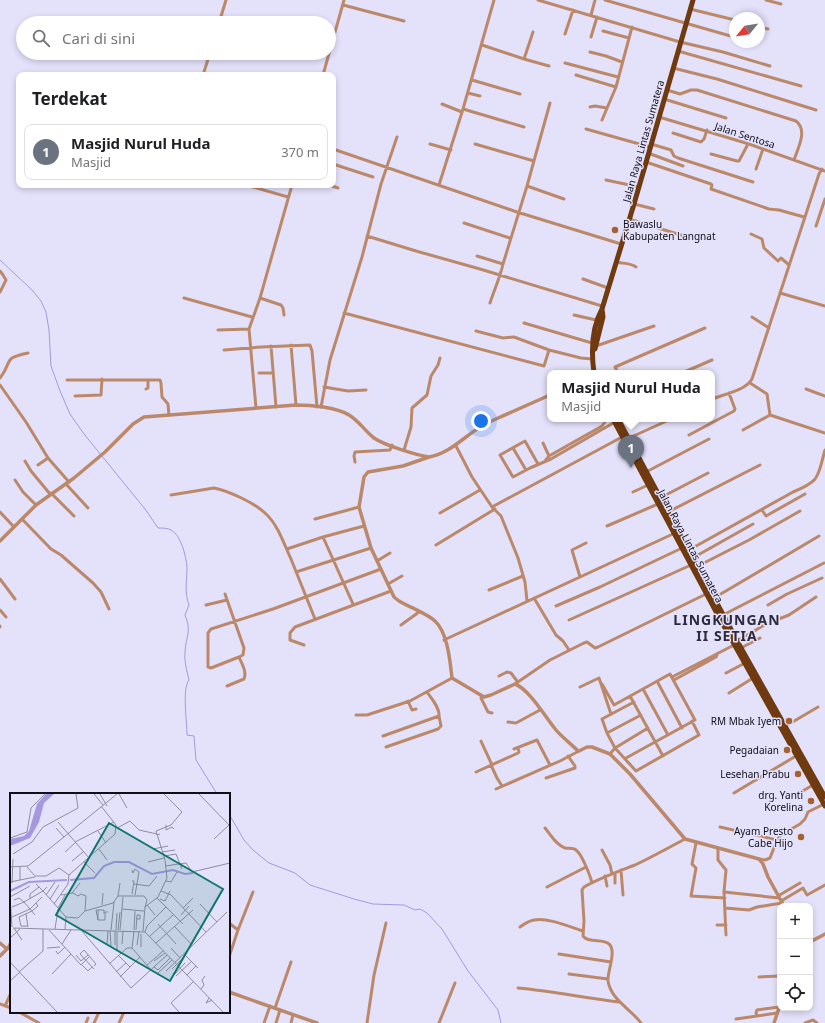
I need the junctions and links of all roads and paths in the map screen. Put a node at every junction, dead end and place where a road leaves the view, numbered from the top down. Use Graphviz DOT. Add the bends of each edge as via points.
graph roads {
  1 [pos="226,0"];
  2 [pos="344,0"];
  3 [pos="494,0"];
  4 [pos="538,0"];
  5 [pos="595,0"];
  6 [pos="605,0"];
  7 [pos="693,0"];
  8 [pos="766,0"];
  9 [pos="781,4"];
  10 [pos="343,5"];
  11 [pos="690,9"];
  12 [pos="573,10"];
  13 [pos="591,15"];
  14 [pos="221,16"];
  15 [pos="597,17"];
  16 [pos="729,19"];
  17 [pos="404,21"];
  18 [pos="686,23"];
  19 [pos="632,27"];
  20 [pos="765,28"];
  21 [pos="768,29"];
  22 [pos="336,30"];
  23 [pos="603,30"];
  24 [pos="533,32"];
  25 [pos="565,34"];
  26 [pos="729,36"];
  27 [pos="591,37"];
  28 [pos="630,38"];
  29 [pos="680,42"];
  30 [pos="482,45"];
  31 [pos="678,51"];
  32 [pos="590,52"];
  33 [pos="524,58"];
  34 [pos="208,60"];
  35 [pos="327,60"];
  36 [pos="622,62"];
  37 [pos="565,63"];
  38 [pos="549,66"];
  39 [pos="770,66"];
  40 [pos="673,68"];
  41 [pos="204,72"];
  42 [pos="324,72"];
  43 [pos="576,75"];
  44 [pos="618,77"];
  45 [pos="472,80"];
  46 [pos="801,86"];
  47 [pos="616,87"];
  48 [pos="666,90"];
  49 [pos="468,93"];
  50 [pos="520,94"];
  51 [pos="480,96"];
  52 [pos="664,99"];
  53 [pos="550,103"];
  54 [pos="442,104"];
  55 [pos="590,107"];
  56 [pos="607,108"];
  57 [pos="816,110"];
  58 [pos="463,111"];
  59 [pos="659,117"];
  60 [pos="726,118"];
  61 [pos="602,120"];
  62 [pos="524,127"];
  63 [pos="586,129"];
  64 [pos="707,130"];
  65 [pos="673,133"];
  66 [pos="397,137"];
  67 [pos="430,144"];
  68 [pos="475,144"];
  69 [pos="748,144"];
  70 [pos="651,145"];
  71 [pos="763,149"];
  72 [pos="336,150"];
  73 [pos="450,150"];
  74 [pos="648,153"];
  75 [pos="711,154"];
  76 [pos="794,160"];
  77 [pos="534,161"];
  78 [pos="646,162"];
  79 [pos="336,165"];
  80 [pos="683,166"];
  81 [pos="387,168"];
  82 [pos="756,169"];
  83 [pos="823,170"];
  84 [pos="373,177"];
  85 [pos="606,180"];
  86 [pos="752,182"];
  87 [pos="439,185"];
  88 [pos="527,186"];
  89 [pos="638,187"];
  90 [pos="256,188"];
  91 [pos="291,188"];
  92 [pos="288,198"];
  93 [pos="564,199"];
  94 [pos="825,199"];
  95 [pos="634,204"];
  96 [pos="654,209"];
  97 [pos="518,212"];
  98 [pos="804,217"];
  99 [pos="629,219"];
  100 [pos="464,223"];
  101 [pos="816,226"];
  102 [pos="751,234"];
  103 [pos="367,236"];
  104 [pos="684,236"];
  105 [pos="510,238"];
  106 [pos="621,244"];
  107 [pos="477,256"];
  108 [pos="616,262"];
  109 [pos="502,264"];
  110 [pos="789,266"];
  111 [pos="636,267"];
  112 [pos="0,271"];
  113 [pos="500,275"];
  114 [pos="582,279"];
  115 [pos="608,288"];
  116 [pos="0,292"];
  117 [pos="780,292"];
  118 [pos="184,298"];
  119 [pos="260,298"];
  120 [pos="490,303"];
  121 [pos="825,306"];
  122 [pos="602,308"];
  123 [pos="344,313"];
  124 [pos="284,314"];
  125 [pos="574,314"];
  126 [pos="252,316"];
  127 [pos="752,316"];
  128 [pos="596,320"];
  129 [pos="524,323"];
  130 [pos="654,326"];
  131 [pos="705,328"];
  132 [pos="769,328"];
  133 [pos="249,329"];
  134 [pos="218,330"];
  135 [pos="476,330"];
  136 [pos="291,345"];
  137 [pos="593,345"];
  138 [pos="271,346"];
  139 [pos="250,348"];
  140 [pos="224,350"];
  141 [pos="549,350"];
  142 [pos="28,353"];
  143 [pos="440,358"];
  144 [pos="592,359"];
  145 [pos="712,360"];
  146 [pos="594,370"];
  147 [pos="595,370"];
  148 [pos="617,370"];
  149 [pos="689,370"];
  150 [pos="259,373"];
  151 [pos="273,373"];
  152 [pos="0,378"];
  153 [pos="102,379"];
  154 [pos="67,380"];
  155 [pos="148,380"];
  156 [pos="750,383"];
  157 [pos="0,385"];
  158 [pos="324,387"];
  159 [pos="146,389"];
  160 [pos="806,389"];
  161 [pos="366,390"];
  162 [pos="729,393"];
  163 [pos="75,396"];
  164 [pos="547,396"];
  165 [pos="825,396"];
  166 [pos="715,397"];
  167 [pos="296,405"];
  168 [pos="276,407"];
  169 [pos="319,407"];
  170 [pos="256,408"];
  171 [pos="169,415"];
  172 [pos="770,416"];
  173 [pos="715,421"];
  174 [pos="605,422"];
  175 [pos="612,422"];
  176 [pos="616,422"];
  177 [pos="664,422"];
  178 [pos="714,422"];
  179 [pos="742,430"];
  180 [pos="825,433"];
  181 [pos="689,435"];
  182 [pos="625,439"];
  183 [pos="709,439"];
  184 [pos="543,443"];
  185 [pos="392,445"];
  186 [pos="456,446"];
  187 [pos="513,448"];
  188 [pos="404,450"];
  189 [pos="825,450"];
  190 [pos="550,456"];
  191 [pos="429,457"];
  192 [pos="48,458"];
  193 [pos="25,461"];
  194 [pos="545,461"];
  195 [pos="355,462"];
  196 [pos="38,464"];
  197 [pos="538,464"];
  198 [pos="760,466"];
  199 [pos="526,470"];
  200 [pos="646,472"];
  201 [pos="708,473"];
  202 [pos="14,480"];
  203 [pos="67,483"];
  204 [pos="648,485"];
  205 [pos="480,490"];
  206 [pos="633,492"];
  207 [pos="51,493"];
  208 [pos="805,494"];
  209 [pos="171,495"];
  210 [pos="660,498"];
  211 [pos="658,504"];
  212 [pos="36,505"];
  213 [pos="359,507"];
  214 [pos="88,508"];
  215 [pos="493,508"];
  216 [pos="762,510"];
  217 [pos="800,511"];
  218 [pos="0,512"];
  219 [pos="668,512"];
  220 [pos="440,513"];
  221 [pos="74,516"];
  222 [pos="22,519"];
  223 [pos="315,519"];
  224 [pos="753,524"];
  225 [pos="364,526"];
  226 [pos="607,526"];
  227 [pos="14,527"];
  228 [pos="676,532"];
  229 [pos="819,536"];
  230 [pos="323,537"];
  231 [pos="0,541"];
  232 [pos="586,543"];
  233 [pos="436,545"];
  234 [pos="371,548"];
  235 [pos="682,548"];
  236 [pos="287,549"];
  237 [pos="688,550"];
  238 [pos="390,553"];
  239 [pos="334,560"];
  240 [pos="377,561"];
  241 [pos="693,563"];
  242 [pos="824,563"];
  243 [pos="698,566"];
  244 [pos="381,569"];
  245 [pos="296,572"];
  246 [pos="402,576"];
  247 [pos="523,576"];
  248 [pos="580,577"];
  249 [pos="822,578"];
  250 [pos="0,579"];
  251 [pos="344,583"];
  252 [pos="388,584"];
  253 [pos="489,590"];
  254 [pos="391,591"];
  255 [pos="707,593"];
  256 [pos="225,594"];
  257 [pos="306,596"];
  258 [pos="534,598"];
  259 [pos="714,598"];
  260 [pos="816,598"];
  261 [pos="15,599"];
  262 [pos="227,600"];
  263 [pos="527,601"];
  264 [pos="353,604"];
  265 [pos="206,605"];
  266 [pos="768,605"];
  267 [pos="556,606"];
  268 [pos="0,610"];
  269 [pos="109,610"];
  270 [pos="419,612"];
  271 [pos="723,615"];
  272 [pos="6,617"];
  273 [pos="315,619"];
  274 [pos="569,620"];
  275 [pos="234,622"];
  276 [pos="401,625"];
  277 [pos="760,638"];
  278 [pos="444,640"];
  279 [pos="736,643"];
  280 [pos="304,645"];
  281 [pos="741,648"];
  282 [pos="569,650"];
  283 [pos="239,657"];
  284 [pos="745,663"];
  285 [pos="726,673"];
  286 [pos="499,676"];
  287 [pos="452,678"];
  288 [pos="753,678"];
  289 [pos="673,679"];
  290 [pos="657,681"];
  291 [pos="516,683"];
  292 [pos="602,684"];
  293 [pos="227,686"];
  294 [pos="580,687"];
  295 [pos="643,689"];
  296 [pos="427,692"];
  297 [pos="729,693"];
  298 [pos="482,696"];
  299 [pos="630,696"];
  300 [pos="408,701"];
  301 [pos="634,702"];
  302 [pos="818,707"];
  303 [pos="416,709"];
  304 [pos="540,710"];
  305 [pos="492,713"];
  306 [pos="611,714"];
  307 [pos="356,715"];
  308 [pos="641,715"];
  309 [pos="438,716"];
  310 [pos="508,722"];
  311 [pos="692,722"];
  312 [pos="784,727"];
  313 [pos="648,728"];
  314 [pos="682,728"];
  315 [pos="607,734"];
  316 [pos="668,735"];
  317 [pos="383,736"];
  318 [pos="481,742"];
  319 [pos="656,743"];
  320 [pos="386,748"];
  321 [pos="518,748"];
  322 [pos="615,748"];
  323 [pos="514,749"];
  324 [pos="579,751"];
  325 [pos="610,754"];
  326 [pos="568,756"];
  327 [pos="663,756"];
  328 [pos="796,756"];
  329 [pos="626,758"];
  330 [pos="491,765"];
  331 [pos="550,765"];
  332 [pos="476,772"];
  333 [pos="497,778"];
  334 [pos="546,778"];
  335 [pos="492,781"];
  336 [pos="813,785"];
  337 [pos="502,786"];
  338 [pos="496,789"];
  339 [pos="734,793"];
  340 [pos="794,796"];
  341 [pos="823,796"];
  342 [pos="824,805"];
  343 [pos="720,827"];
  344 [pos="545,828"];
  345 [pos="685,839"];
  346 [pos="777,840"];
  347 [pos="696,843"];
  348 [pos="718,848"];
  349 [pos="602,850"];
  350 [pos="759,859"];
  351 [pos="586,867"];
  352 [pos="622,870"];
  353 [pos="613,874"];
  354 [pos="605,876"];
  355 [pos="592,883"];
  356 [pos="615,883"];
  357 [pos="800,883"];
  358 [pos="825,885"];
  359 [pos="607,886"];
  360 [pos="547,887"];
  361 [pos="253,892"];
  362 [pos="724,892"];
  363 [pos="623,895"];
  364 [pos="725,898"];
  365 [pos="781,901"];
  366 [pos="725,908"];
  367 [pos="386,923"];
  368 [pos="230,924"];
  369 [pos="717,925"];
  370 [pos="726,925"];
  371 [pos="520,927"];
  372 [pos="238,930"];
  373 [pos="583,931"];
  374 [pos="825,934"];
  375 [pos="726,935"];
  376 [pos="813,940"];
  377 [pos="0,943"];
  378 [pos="9,948"];
  379 [pos="230,954"];
  380 [pos="559,954"];
  381 [pos="0,956"];
  382 [pos="291,962"];
  383 [pos="611,962"];
  384 [pos="570,974"];
  385 [pos="777,976"];
  386 [pos="759,977"];
  387 [pos="608,979"];
  388 [pos="454,983"];
  389 [pos="518,988"];
  390 [pos="230,992"];
  391 [pos="10,995"];
  392 [pos="619,1002"];
  393 [pos="0,1004"];
  394 [pos="5,1006"];
  395 [pos="270,1006"];
  396 [pos="777,1007"];
  397 [pos="10,1008"];
  398 [pos="275,1008"];
  399 [pos="280,1010"];
  400 [pos="99,1013"];
  401 [pos="124,1013"];
  402 [pos="777,1013"];
  403 [pos="28,1014"];
  404 [pos="293,1015"];
  405 [pos="757,1016"];
  406 [pos="88,1018"];
  407 [pos="736,1019"];
  408 [pos="39,1023"];
  409 [pos="86,1023"];
  410 [pos="94,1023"];
  411 [pos="119,1023"];
  412 [pos="264,1023"];
  413 [pos="276,1023"];
  414 [pos="291,1023"];
  415 [pos="316,1023"];
  416 [pos="367,1023"];
  417 [pos="439,1023"];
  418 [pos="641,1023"];
  419 [pos="774,1023"];
  420 [pos="805,1023"];
  421 [pos="817,1023"];
  1 -- 14 [label="street"];
  2 -- 10 [label="street"];
  3 -- 30 [label="street"];
  4 -- 12 [label="street"];
  5 -- 13 [label="street"];
  6 -- 18 [label="street"];
  7 -- 11 [label="highway, Jalan Raya Lintas Sumatera"];
  8 -- 9 [label="street"];
  10 -- 17 [label="street"];
  10 -- 22 [label="street"];
  11 -- 16 [label="street"];
  11 -- 18 [label="highway, Jalan Raya Lintas Sumatera"];
  12 -- 13 [label="street"];
  12 -- 25 [label="street"];
  13 -- 15 [label="street"];
  15 -- 19 [label="street"];
  15 -- 27 [label="street"];
  18 -- 26 [label="street"];
  18 -- 29 [label="highway, Jalan Raya Lintas Sumatera"];
  19 -- 28 [label="street"];
  19 -- 29 [label="street"];
  20 -- 21 [label="street"];
  23 -- 28 [label="street"];
  24 -- 33 [label="street"];
  28 -- 36 [label="street"];
  29 -- 31 [label="highway, Jalan Raya Lintas Sumatera"];
  29 -- 39 [label="street"];
  30 -- 33 [label="street"];
  30 -- 45 [label="street"];
  31 -- 40 [label="highway, Jalan Raya Lintas Sumatera"];
  31 -- 46 [label="street"];
  32 -- 36 [label="street"];
  33 -- 38 [label="street"];
  34 -- 41 [label="street"];
  35 -- 42 [label="street"];
  36 -- 44 [label="street"];
  37 -- 44 [label="street"];
  40 -- 48 [label="highway, Jalan Raya Lintas Sumatera"];
  40 -- 57 [label="street"];
  43 -- 47 [label="street"];
  44 -- 47 [label="street"];
  45 -- 49 [label="street"];
  45 -- 50 [label="street"];
  47 -- 56 [label="street"];
  48 -- 52 [label="highway, Jalan Raya Lintas Sumatera"];
  48 -- 76 [label="street" via="680,94 697,90 796,121 802,130 802,136"];
  49 -- 51 [label="street"];
  49 -- 58 [label="street"];
  52 -- 59 [label="highway, Jalan Raya Lintas Sumatera"];
  52 -- 60 [label="street"];
  53 -- 77 [label="street"];
  54 -- 58 [label="street"];
  55 -- 56 [label="street"];
  56 -- 61 [label="street"];
  58 -- 62 [label="street"];
  58 -- 73 [label="street"];
  59 -- 64 [label="street, Jalan Sentosa"];
  59 -- 70 [label="highway, Jalan Raya Lintas Sumatera"];
  63 -- 70 [label="street"];
  64 -- 65 [label="street" via="701,142"];
  64 -- 69 [label="street, Jalan Sentosa"];
  66 -- 81 [label="street"];
  67 -- 73 [label="street"];
  68 -- 77 [label="street"];
  69 -- 71 [label="street, Jalan Sentosa"];
  69 -- 75 [label="street" via="737,162"];
  70 -- 74 [label="highway, Jalan Raya Lintas Sumatera"];
  70 -- 86 [label="street" via="671,150 678,158"];
  71 -- 76 [label="street, Jalan Sentosa"];
  71 -- 82 [label="street"];
  72 -- 81 [label="street"];
  73 -- 87 [label="street"];
  74 -- 78 [label="highway, Jalan Raya Lintas Sumatera"];
  74 -- 80 [label="street"];
  76 -- 83 [label="street, Jalan Sentosa"];
  77 -- 88 [label="street"];
  78 -- 89 [label="highway, Jalan Raya Lintas Sumatera"];
  78 -- 98 [label="street" via="711,184 711,189 731,196"];
  79 -- 84 [label="street"];
  81 -- 87 [label="street"];
  81 -- 103 [label="street"];
  83 -- 98 [label="street" via="819,174"];
  85 -- 89 [label="street"];
  87 -- 97 [label="street"];
  88 -- 93 [label="street"];
  88 -- 97 [label="street"];
  89 -- 95 [label="highway, Jalan Raya Lintas Sumatera"];
  90 -- 92 [label="street"];
  91 -- 92 [label="street"];
  92 -- 119 [label="street"];
  94 -- 101 [label="street"];
  95 -- 96 [label="street"];
  95 -- 99 [label="highway, Jalan Raya Lintas Sumatera"];
  97 -- 105 [label="street"];
  97 -- 106 [label="street"];
  98 -- 110 [label="street"];
  99 -- 104 [label="street"];
  99 -- 106 [label="highway, Jalan Raya Lintas Sumatera"];
  100 -- 105 [label="street"];
  102 -- 110 [label="street" via="762,239 764,248 778,261 781,258"];
  103 -- 113 [label="street"];
  103 -- 123 [label="street"];
  105 -- 109 [label="street"];
  106 -- 108 [label="highway, Jalan Raya Lintas Sumatera"];
  107 -- 109 [label="street"];
  108 -- 111 [label="street" via="629,263"];
  108 -- 115 [label="highway, Jalan Raya Lintas Sumatera"];
  109 -- 113 [label="street"];
  110 -- 117 [label="street"];
  112 -- 116 [label="street" via="6,280"];
  113 -- 120 [label="street"];
  113 -- 122 [label="street"];
  114 -- 115 [label="street"];
  115 -- 122 [label="highway, Jalan Raya Lintas Sumatera"];
  117 -- 121 [label="street"];
  117 -- 132 [label="street"];
  118 -- 126 [label="street"];
  119 -- 124 [label="street" via="281,305"];
  119 -- 126 [label="street"];
  122 -- 128 [label="highway, Jalan Raya Lintas Sumatera"];
  122 -- 137 [label="highway, Jalan Raya Lintas Sumatera" via="603,317"];
  123 -- 141 [label="street" via="544,366"];
  123 -- 158 [label="street"];
  125 -- 128 [label="street"];
  126 -- 133 [label="street"];
  127 -- 132 [label="street"];
  128 -- 137 [label="highway, Jalan Raya Lintas Sumatera"];
  129 -- 137 [label="street"];
  130 -- 137 [label="street"];
  131 -- 148 [label="street" via="616,367"];
  132 -- 156 [label="street"];
  133 -- 134 [label="street"];
  133 -- 139 [label="street"];
  135 -- 141 [label="street" via="503,338 514,337"];
  136 -- 138 [label="street"];
  136 -- 167 [label="street"];
  136 -- 169 [label="street" via="308,344 312,347"];
  137 -- 144 [label="highway, Jalan Raya Lintas Sumatera"];
  137 -- 147 [label="highway, Jalan Raya Lintas Sumatera"];
  138 -- 139 [label="street"];
  138 -- 151 [label="street"];
  139 -- 140 [label="street"];
  139 -- 170 [label="street"];
  141 -- 144 [label="street"];
  142 -- 152 [label="street" via="11,358"];
  143 -- 188 [label="street" via="431,376 427,395 412,408 411,427"];
  144 -- 146 [label="highway, Jalan Raya Lintas Sumatera"];
  145 -- 149 [label="street"];
  150 -- 151 [label="street"];
  151 -- 168 [label="street"];
  153 -- 154 [label="street"];
  153 -- 155 [label="street"];
  153 -- 163 [label="street" via="101,395"];
  155 -- 159 [label="street"];
  155 -- 171 [label="street" via="161,381 162,397 168,404"];
  156 -- 162 [label="street"];
  156 -- 172 [label="street" via="767,394"];
  157 -- 192 [label="street"];
  158 -- 161 [label="street" via="348,391"];
  158 -- 169 [label="street"];
  160 -- 165 [label="street"];
  162 -- 166 [label="street"];
  162 -- 173 [label="street" via="735,411"];
  164 -- 186 [label="street" via="482,425"];
  167 -- 168 [label="street"];
  167 -- 169 [label="street"];
  168 -- 170 [label="street"];
  169 -- 185 [label="street" via="349,415 375,439"];
  170 -- 171 [label="street"];
  171 -- 203 [label="street" via="144,417 138,420 105,452"];
  172 -- 179 [label="street"];
  172 -- 180 [label="street"];
  174 -- 190 [label="street"];
  175 -- 194 [label="street"];
  176 -- 182 [label="highway, Jalan Raya Lintas Sumatera"];
  177 -- 182 [label="street"];
  178 -- 181 [label="street"];
  182 -- 200 [label="highway, Jalan Raya Lintas Sumatera"];
  182 -- 204 [label="highway, Jalan Raya Lintas Sumatera"];
  182 -- 215 [label="street"];
  183 -- 200 [label="street"];
  184 -- 190 [label="street"];
  185 -- 188 [label="street"];
  185 -- 195 [label="street" via="390,450 355,452"];
  186 -- 191 [label="street"];
  186 -- 205 [label="street"];
  187 -- 197 [label="street" via="525,441"];
  187 -- 199 [label="street"];
  187 -- 199 [label="street" via="500,455 513,477"];
  188 -- 191 [label="street"];
  189 -- 216 [label="street" via="818,476 814,481"];
  190 -- 194 [label="street"];
  191 -- 213 [label="street" via="402,466 368,472 364,477"];
  192 -- 196 [label="street"];
  192 -- 203 [label="street"];
  193 -- 207 [label="street"];
  194 -- 197 [label="street"];
  197 -- 199 [label="street"];
  198 -- 219 [label="street"];
  200 -- 210 [label="highway, Jalan Raya Lintas Sumatera"];
  201 -- 210 [label="street"];
  202 -- 212 [label="street"];
  203 -- 207 [label="street"];
  203 -- 214 [label="street"];
  204 -- 206 [label="street"];
  204 -- 211 [label="highway, Jalan Raya Lintas Sumatera"];
  205 -- 215 [label="street"];
  205 -- 220 [label="street"];
  207 -- 212 [label="street"];
  207 -- 221 [label="street"];
  208 -- 216 [label="street" via="766,516"];
  209 -- 236 [label="street" via="214,488 246,501 266,514"];
  210 -- 219 [label="highway, Jalan Raya Lintas Sumatera"];
  211 -- 226 [label="street"];
  211 -- 228 [label="highway, Jalan Raya Lintas Sumatera"];
  212 -- 222 [label="street"];
  213 -- 223 [label="street"];
  213 -- 225 [label="street"];
  215 -- 233 [label="street"];
  215 -- 247 [label="street" via="500,516"];
  216 -- 237 [label="street"];
  217 -- 243 [label="street"];
  218 -- 227 [label="street"];
  219 -- 228 [label="highway, Jalan Raya Lintas Sumatera"];
  222 -- 227 [label="street"];
  222 -- 269 [label="street" via="51,549 61,554 93,583 101,592"];
  224 -- 241 [label="street" via="698,555"];
  225 -- 230 [label="street"];
  225 -- 234 [label="street"];
  227 -- 231 [label="street"];
  228 -- 235 [label="highway, Jalan Raya Lintas Sumatera"];
  228 -- 237 [label="highway, Jalan Raya Lintas Sumatera"];
  228 -- 248 [label="street"];
  229 -- 259 [label="street"];
  230 -- 236 [label="street"];
  230 -- 239 [label="street"];
  232 -- 248 [label="street" via="572,550"];
  234 -- 239 [label="street"];
  234 -- 240 [label="street"];
  235 -- 241 [label="highway, Jalan Raya Lintas Sumatera"];
  235 -- 267 [label="street"];
  236 -- 245 [label="street"];
  237 -- 241 [label="highway, Jalan Raya Lintas Sumatera"];
  238 -- 240 [label="street"];
  239 -- 245 [label="street"];
  239 -- 251 [label="street"];
  240 -- 244 [label="street"];
  241 -- 243 [label="highway, Jalan Raya Lintas Sumatera"];
  241 -- 255 [label="highway, Jalan Raya Lintas Sumatera"];
  241 -- 274 [label="street"];
  242 -- 271 [label="street"];
  243 -- 259 [label="highway, Jalan Raya Lintas Sumatera"];
  244 -- 251 [label="street"];
  244 -- 252 [label="street"];
  245 -- 257 [label="street"];
  246 -- 252 [label="street"];
  247 -- 253 [label="street"];
  247 -- 263 [label="street"];
  248 -- 258 [label="street"];
  249 -- 266 [label="street"];
  250 -- 261 [label="street"];
  251 -- 257 [label="street"];
  251 -- 264 [label="street"];
  252 -- 254 [label="street"];
  254 -- 264 [label="street"];
  254 -- 270 [label="street" via="396,600"];
  255 -- 279 [label="highway, Jalan Raya Lintas Sumatera"];
  255 -- 282 [label="street" via="598,648 587,642"];
  256 -- 262 [label="street"];
  257 -- 273 [label="street"];
  257 -- 275 [label="street"];
  258 -- 263 [label="street"];
  258 -- 282 [label="street" via="556,635"];
  259 -- 271 [label="highway, Jalan Raya Lintas Sumatera"];
  260 -- 279 [label="street"];
  262 -- 265 [label="street"];
  262 -- 275 [label="street"];
  263 -- 278 [label="street"];
  264 -- 273 [label="street"];
  268 -- 272 [label="street"];
  270 -- 276 [label="street"];
  270 -- 278 [label="street" via="434,621"];
  271 -- 279 [label="highway, Jalan Raya Lintas Sumatera"];
  273 -- 280 [label="street" via="294,626 290,633 291,641"];
  275 -- 283 [label="street" via="244,648 243,655"];
  275 -- 283 [label="street" via="213,628 209,632 208,667"];
  277 -- 281 [label="street"];
  278 -- 287 [label="street" via="450,656"];
  279 -- 281 [label="highway, Jalan Raya Lintas Sumatera"];
  279 -- 284 [label="highway, Jalan Raya Lintas Sumatera"];
  279 -- 289 [label="street" via="718,653 716,657"];
  281 -- 312 [label="highway, Jalan Raya Lintas Sumatera"];
  282 -- 291 [label="street"];
  283 -- 293 [label="street" via="245,677"];
  284 -- 285 [label="street"];
  284 -- 288 [label="highway, Jalan Raya Lintas Sumatera"];
  286 -- 291 [label="street" via="511,673"];
  287 -- 296 [label="street"];
  287 -- 298 [label="street"];
  288 -- 297 [label="street"];
  288 -- 328 [label="highway, Jalan Raya Lintas Sumatera"];
  289 -- 290 [label="street" via="670,674"];
  289 -- 311 [label="street" via="695,720"];
  290 -- 295 [label="street"];
  290 -- 314 [label="street"];
  291 -- 298 [label="street" via="492,695"];
  291 -- 304 [label="street" via="526,691"];
  292 -- 294 [label="street" via="599,678"];
  292 -- 299 [label="street" via="614,705"];
  292 -- 306 [label="street"];
  295 -- 299 [label="street"];
  295 -- 316 [label="street"];
  296 -- 300 [label="street"];
  296 -- 309 [label="street" via="438,709"];
  298 -- 305 [label="street" via="488,712"];
  299 -- 301 [label="street"];
  300 -- 303 [label="street" via="412,710"];
  300 -- 307 [label="street" via="367,715"];
  301 -- 306 [label="street"];
  301 -- 308 [label="street"];
  302 -- 312 [label="street"];
  304 -- 310 [label="street" via="516,723"];
  304 -- 324 [label="street" via="558,732"];
  306 -- 315 [label="street" via="602,719"];
  308 -- 313 [label="street"];
  308 -- 315 [label="street"];
  309 -- 317 [label="street"];
  309 -- 320 [label="street" via="441,726 438,729"];
  311 -- 314 [label="street"];
  311 -- 327 [label="street" via="699,735"];
  312 -- 341 [label="highway, Jalan Raya Lintas Sumatera"];
  313 -- 319 [label="street"];
  313 -- 322 [label="street"];
  314 -- 316 [label="street"];
  315 -- 322 [label="street"];
  316 -- 319 [label="street"];
  318 -- 330 [label="street"];
  319 -- 327 [label="street"];
  319 -- 329 [label="street"];
  321 -- 323 [label="street"];
  321 -- 330 [label="street" via="520,752"];
  321 -- 331 [label="street" via="537,740"];
  322 -- 325 [label="street"];
  322 -- 329 [label="street"];
  324 -- 325 [label="street" via="592,747"];
  324 -- 326 [label="street"];
  325 -- 345 [label="street"];
  326 -- 331 [label="street"];
  326 -- 334 [label="street" via="575,768"];
  327 -- 329 [label="street" via="636,770"];
  328 -- 336 [label="highway, Jalan Raya Lintas Sumatera"];
  328 -- 339 [label="street"];
  330 -- 332 [label="street"];
  330 -- 333 [label="street"];
  331 -- 337 [label="street"];
  333 -- 335 [label="street"];
  333 -- 337 [label="street"];
  336 -- 340 [label="street"];
  336 -- 341 [label="highway, Jalan Raya Lintas Sumatera"];
  337 -- 338 [label="street"];
  341 -- 342 [label="highway, Jalan Raya Lintas Sumatera"];
  342 -- 346 [label="street" via="808,812 800,824"];
  343 -- 346 [label="street"];
  344 -- 351 [label="street" via="562,846 577,851"];
  345 -- 347 [label="street"];
  345 -- 352 [label="street"];
  346 -- 350 [label="street" via="770,858"];
  347 -- 348 [label="street"];
  347 -- 364 [label="street" via="692,864 696,868 691,896"];
  348 -- 350 [label="street"];
  348 -- 362 [label="street" via="718,860 726,870"];
  349 -- 353 [label="street"];
  350 -- 365 [label="street"];
  351 -- 355 [label="street"];
  351 -- 360 [label="street"];
  352 -- 353 [label="street"];
  352 -- 363 [label="street"];
  353 -- 354 [label="street"];
  353 -- 356 [label="street"];
  354 -- 355 [label="street"];
  354 -- 359 [label="street"];
  355 -- 373 [label="street" via="582,890"];
  357 -- 365 [label="street"];
  358 -- 365 [label="street" via="808,895 803,888"];
  361 -- 372 [label="street"];
  362 -- 364 [label="street"];
  362 -- 365 [label="street"];
  364 -- 366 [label="street"];
  365 -- 366 [label="street" via="749,910"];
  366 -- 370 [label="street"];
  367 -- 416 [label="street" via="374,975"];
  368 -- 372 [label="street"];
  369 -- 370 [label="street"];
  370 -- 375 [label="street"];
  371 -- 373 [label="street" via="538,920"];
  372 -- 379 [label="street"];
  373 -- 383 [label="street" via="586,939 610,945"];
  374 -- 376 [label="street"];
  377 -- 378 [label="street"];
  378 -- 381 [label="street"];
  380 -- 383 [label="street"];
  382 -- 398 [label="street"];
  383 -- 387 [label="street"];
  384 -- 387 [label="street"];
  385 -- 386 [label="street"];
  387 -- 392 [label="street"];
  388 -- 417 [label="street"];
  389 -- 392 [label="street"];
  390 -- 395 [label="street"];
  391 -- 394 [label="street"];
  392 -- 418 [label="street"];
  393 -- 394 [label="street"];
  394 -- 397 [label="street"];
  395 -- 398 [label="street"];
  395 -- 412 [label="street"];
  396 -- 405 [label="street" via="757,1010"];
  398 -- 399 [label="street"];
  399 -- 404 [label="street"];
  399 -- 413 [label="street"];
  400 -- 410 [label="street"];
  401 -- 411 [label="street"];
  402 -- 405 [label="street"];
  402 -- 419 [label="street"];
  403 -- 408 [label="street"];
  404 -- 414 [label="street"];
  404 -- 415 [label="street"];
  405 -- 407 [label="street"];
  406 -- 409 [label="street"];
  420 -- 421 [label="street" via="813,1020"];
}
